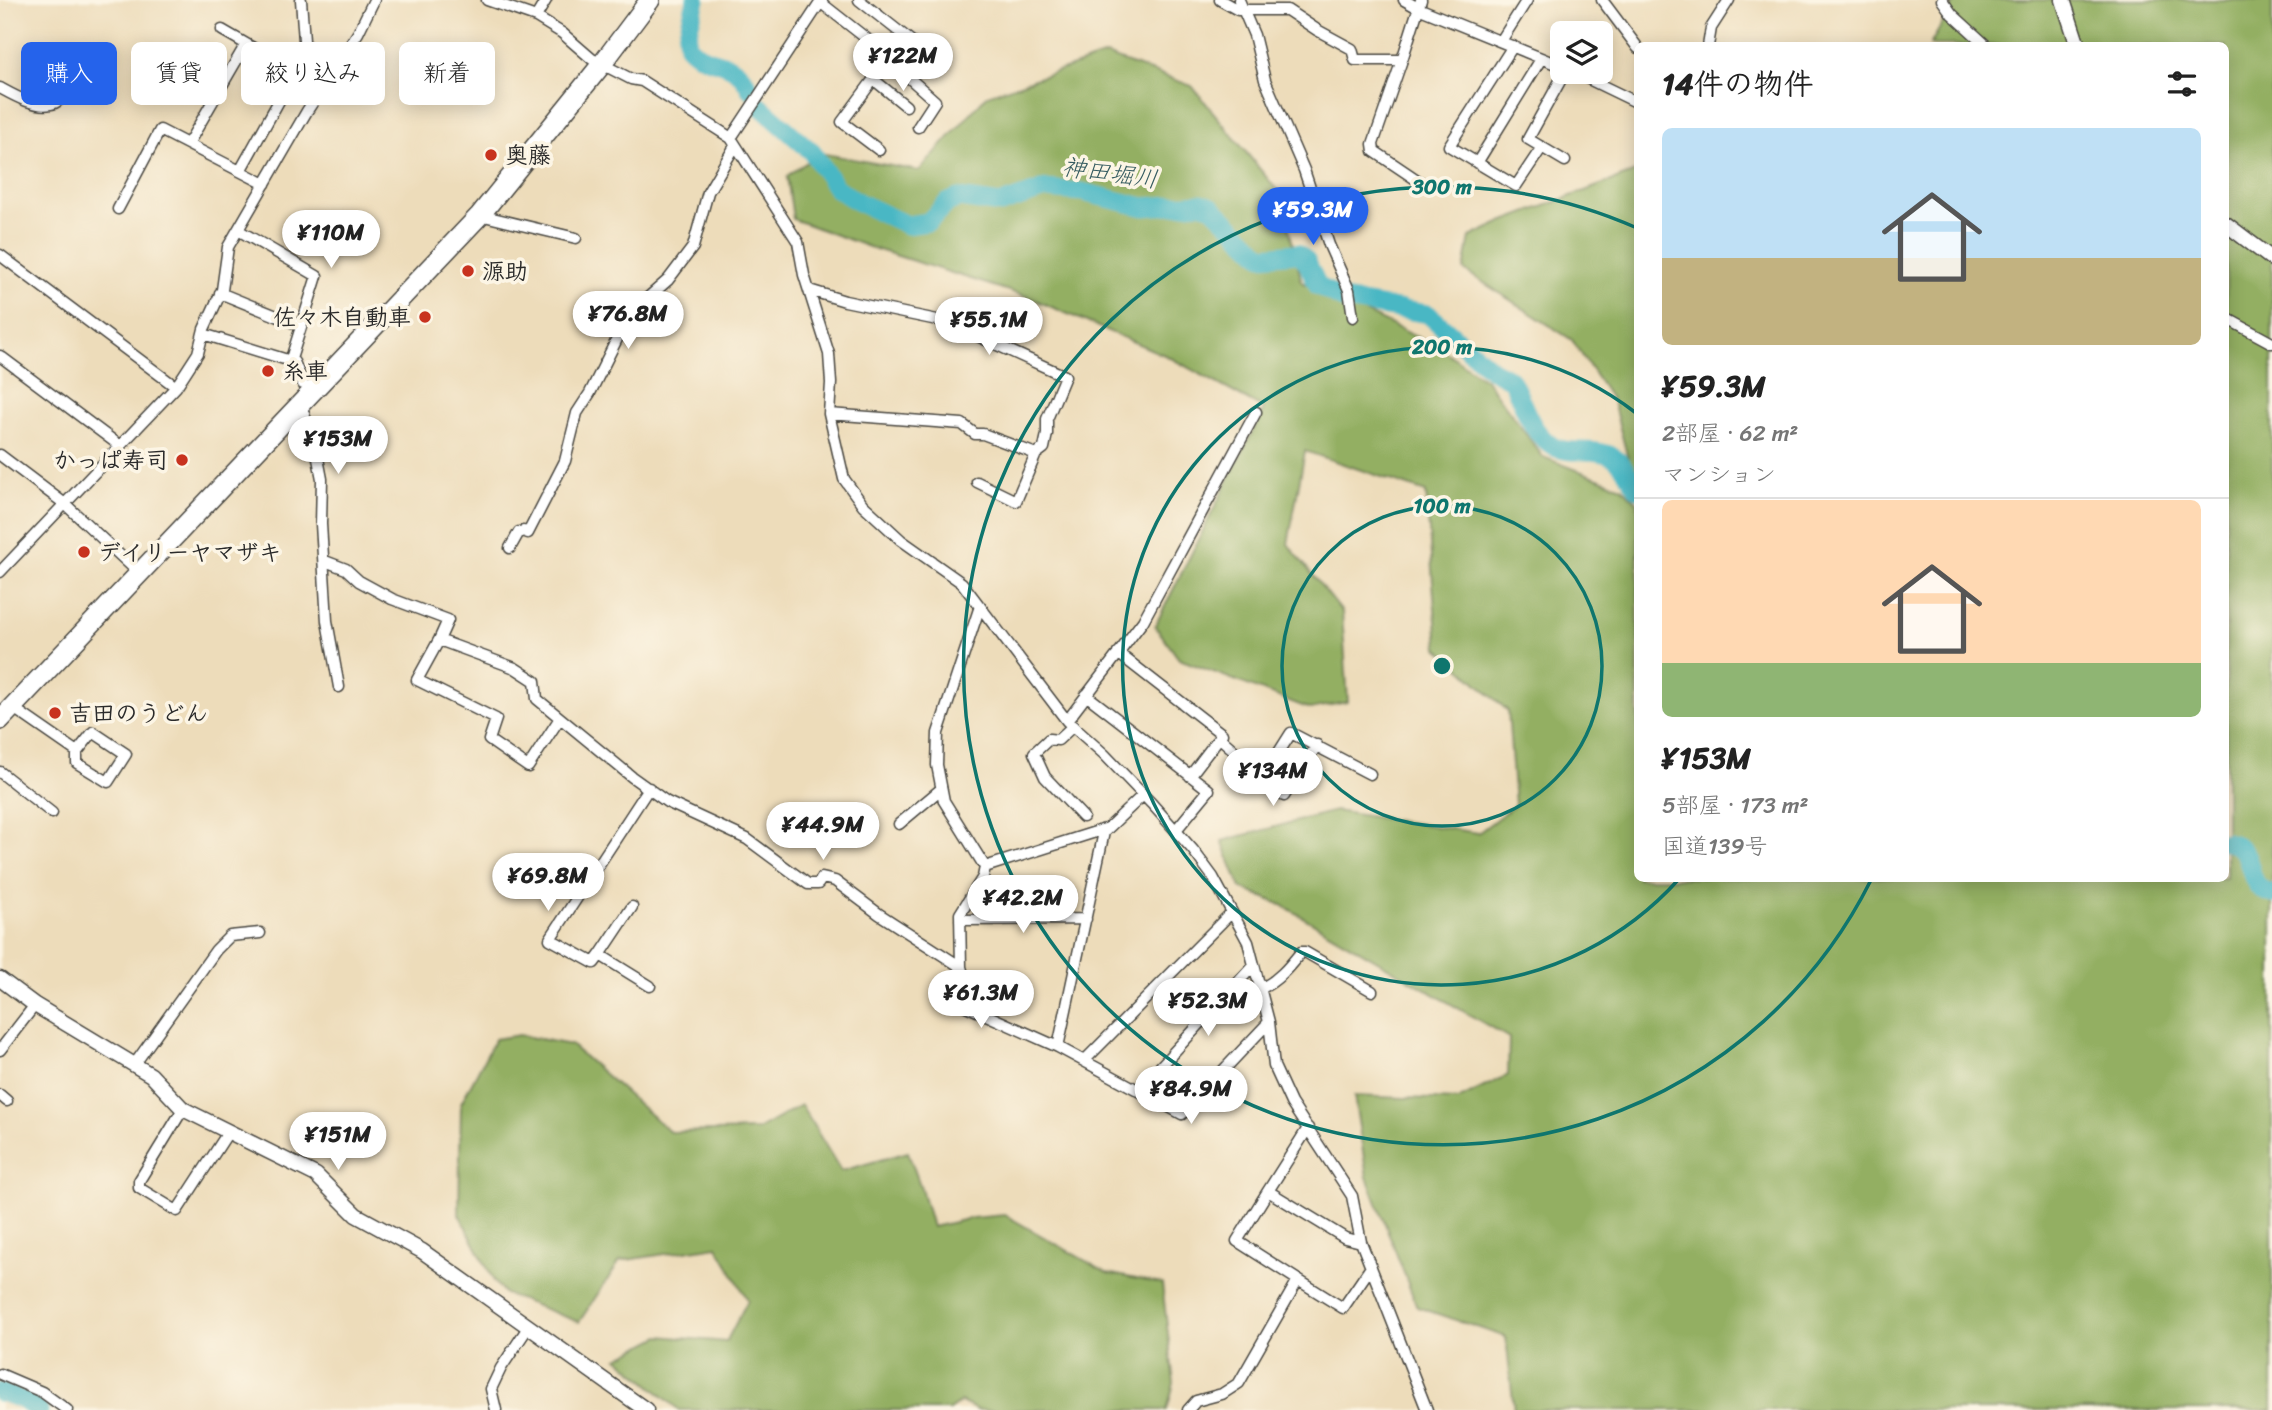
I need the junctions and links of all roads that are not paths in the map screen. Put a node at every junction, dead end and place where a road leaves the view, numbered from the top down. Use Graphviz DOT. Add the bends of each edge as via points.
graph roads {
  1 [pos="301,0"];
  2 [pos="374,0"];
  3 [pos="487,0"];
  4 [pos="546,0"];
  5 [pos="637,0"];
  6 [pos="650,0"];
  7 [pos="859,0"];
  8 [pos="1220,0"];
  9 [pos="1404,0"];
  10 [pos="1527,0"];
  11 [pos="1602,0"];
  12 [pos="1729,0"];
  13 [pos="1942,0"];
  14 [pos="2063,0"];
  15 [pos="821,1"];
  16 [pos="1419,4"];
  17 [pos="1242,5"];
  18 [pos="536,18"];
  19 [pos="222,30"];
  20 [pos="1502,41"];
  21 [pos="243,42"];
  22 [pos="304,42"];
  23 [pos="1709,42"];
  24 [pos="1983,42"];
  25 [pos="2077,42"];
  26 [pos="1634,43"];
  27 [pos="1513,46"];
  28 [pos="241,53"];
  29 [pos="888,59"];
  30 [pos="1541,59"];
  31 [pos="1402,60"];
  32 [pos="597,61"];
  33 [pos="1550,62"];
  34 [pos="939,63"];
  35 [pos="873,79"];
  36 [pos="1558,84"];
  37 [pos="1599,84"];
  38 [pos="0,88"];
  39 [pos="21,98"];
  40 [pos="1634,101"];
  41 [pos="277,105"];
  42 [pos="906,106"];
  43 [pos="918,127"];
  44 [pos="733,142"];
  45 [pos="188,144"];
  46 [pos="1542,147"];
  47 [pos="878,150"];
  48 [pos="1565,161"];
  49 [pos="1477,163"];
  50 [pos="240,171"];
  51 [pos="265,184"];
  52 [pos="1423,184"];
  53 [pos="118,209"];
  54 [pos="480,215"];
  55 [pos="2229,226"];
  56 [pos="238,230"];
  57 [pos="576,238"];
  58 [pos="0,255"];
  59 [pos="2272,259"];
  60 [pos="809,290"];
  61 [pos="220,293"];
  62 [pos="1353,317"];
  63 [pos="2229,320"];
  64 [pos="301,326"];
  65 [pos="202,334"];
  66 [pos="2272,343"];
  67 [pos="0,356"];
  68 [pos="290,362"];
  69 [pos="176,387"];
  70 [pos="302,394"];
  71 [pos="1256,412"];
  72 [pos="829,414"];
  73 [pos="119,445"];
  74 [pos="1036,454"];
  75 [pos="0,455"];
  76 [pos="977,482"];
  77 [pos="65,504"];
  78 [pos="510,548"];
  79 [pos="5,559"];
  80 [pos="325,561"];
  81 [pos="134,570"];
  82 [pos="0,572"];
  83 [pos="980,606"];
  84 [pos="439,640"];
  85 [pos="1118,653"];
  86 [pos="339,687"];
  87 [pos="1086,695"];
  88 [pos="4,710"];
  89 [pos="559,718"];
  90 [pos="1070,724"];
  91 [pos="1220,738"];
  92 [pos="1317,745"];
  93 [pos="77,752"];
  94 [pos="0,772"];
  95 [pos="1370,774"];
  96 [pos="1190,776"];
  97 [pos="1260,782"];
  98 [pos="649,788"];
  99 [pos="942,789"];
  100 [pos="1142,796"];
  101 [pos="52,813"];
  102 [pos="1083,817"];
  103 [pos="899,824"];
  104 [pos="1105,829"];
  105 [pos="1176,831"];
  106 [pos="985,867"];
  107 [pos="632,907"];
  108 [pos="1232,912"];
  109 [pos="1086,919"];
  110 [pos="960,920"];
  111 [pos="260,933"];
  112 [pos="600,955"];
  113 [pos="1254,965"];
  114 [pos="961,967"];
  115 [pos="0,979"];
  116 [pos="650,986"];
  117 [pos="1260,989"];
  118 [pos="1372,991"];
  119 [pos="34,1005"];
  120 [pos="1269,1022"];
  121 [pos="1058,1047"];
  122 [pos="0,1050"];
  123 [pos="1085,1060"];
  124 [pos="134,1065"];
  125 [pos="1138,1091"];
  126 [pos="183,1109"];
  127 [pos="1308,1128"];
  128 [pos="229,1131"];
  129 [pos="1268,1191"];
  130 [pos="1361,1242"];
  131 [pos="1371,1267"];
  132 [pos="1298,1280"];
  133 [pos="529,1326"];
  134 [pos="0,1374"];
  135 [pos="67,1410"];
  136 [pos="496,1410"];
  137 [pos="646,1410"];
  138 [pos="1188,1410"];
  139 [pos="1427,1410"];
  1 -- 22 [label="street"];
  2 -- 51 [label="street"];
  3 -- 18 [label="street"];
  4 -- 18 [label="street"];
  5 -- 32 [label="highway"];
  6 -- 32 [label="highway"];
  7 -- 34 [label="street"];
  8 -- 17 [label="street" via="1238,10"];
  9 -- 16 [label="street"];
  10 -- 20 [label="street"];
  11 -- 26 [label="street"];
  12 -- 23 [label="street" via="1711,27"];
  13 -- 24 [label="street"];
  14 -- 25 [label="street"];
  15 -- 29 [label="street"];
  15 -- 44 [label="street"];
  16 -- 20 [label="street"];
  16 -- 31 [label="street"];
  17 -- 31 [label="street" via="1287,10 1352,49 1355,60"];
  17 -- 62 [label="street" via="1265,80 1349,290"];
  18 -- 32 [label="street"];
  19 -- 21 [label="street"];
  20 -- 27 [label="street"];
  27 -- 30 [label="street"];
  27 -- 49 [label="street" via="1450,146"];
  28 -- 45 [label="street"];
  29 -- 35 [label="street"];
  29 -- 43 [label="street" via="935,101"];
  30 -- 33 [label="street"];
  30 -- 49 [label="street"];
  31 -- 52 [label="street" via="1374,151"];
  32 -- 44 [label="street" via="642,81"];
  32 -- 54 [label="highway"];
  32 -- 70 [label="highway" via="514,160"];
  35 -- 42 [label="street"];
  35 -- 47 [label="street" via="842,122"];
  36 -- 46 [label="street" via="1528,139"];
  37 -- 40 [label="street"];
  38 -- 39 [label="street"];
  41 -- 50 [label="street"];
  44 -- 60 [label="street" via="797,242"];
  44 -- 78 [label="street" via="708,192 692,247 668,280 635,309 621,331 577,413 558,478 528,533 519,532"];
  45 -- 50 [label="street"];
  45 -- 53 [label="street" via="160,130"];
  46 -- 48 [label="street"];
  46 -- 49 [label="street" via="1516,186"];
  50 -- 51 [label="street"];
  51 -- 56 [label="street"];
  54 -- 57 [label="street"];
  54 -- 70 [label="highway"];
  55 -- 59 [label="street"];
  56 -- 61 [label="street" via="228,247"];
  56 -- 64 [label="street" via="317,276"];
  58 -- 69 [label="street"];
  60 -- 72 [label="street" via="828,354"];
  60 -- 74 [label="street" via="947,322 1065,376 1047,419 1044,448"];
  61 -- 64 [label="street"];
  61 -- 65 [label="street"];
  63 -- 66 [label="street"];
  64 -- 68 [label="street"];
  65 -- 68 [label="street"];
  65 -- 69 [label="street" via="198,353"];
  67 -- 73 [label="street"];
  68 -- 70 [label="street" via="294,362"];
  69 -- 73 [label="street"];
  70 -- 80 [label="street" via="322,479"];
  70 -- 81 [label="highway"];
  71 -- 85 [label="street" via="1143,621"];
  72 -- 74 [label="street" via="962,424 975,434"];
  72 -- 83 [label="street" via="844,479 863,505 901,540 962,583"];
  73 -- 77 [label="street"];
  74 -- 76 [label="street" via="1016,501"];
  75 -- 77 [label="street"];
  77 -- 79 [label="street"];
  77 -- 81 [label="street"];
  79 -- 82 [label="street"];
  80 -- 84 [label="street" via="392,599 448,620"];
  80 -- 86 [label="street" via="327,621"];
  81 -- 88 [label="highway"];
  83 -- 90 [label="street"];
  83 -- 99 [label="street" via="938,733"];
  84 -- 89 [label="street" via="515,668 535,681 537,699"];
  84 -- 89 [label="street" via="417,680 496,719 489,740 528,767"];
  85 -- 87 [label="street"];
  85 -- 91 [label="street" via="1222,734"];
  87 -- 90 [label="street"];
  87 -- 96 [label="street"];
  88 -- 93 [label="street"];
  89 -- 98 [label="street"];
  90 -- 100 [label="street"];
  90 -- 102 [label="street" via="1058,740 1049,739 1034,754 1045,777"];
  91 -- 96 [label="street"];
  91 -- 97 [label="street" via="1247,762"];
  92 -- 95 [label="street"];
  92 -- 97 [label="street" via="1291,733"];
  92 -- 97 [label="street" via="1284,796"];
  93 -- 93 [label="street" via="77,763 108,782 125,754 93,732"];
  94 -- 101 [label="street"];
  96 -- 105 [label="street" via="1209,790"];
  98 -- 112 [label="street" via="550,939 594,963"];
  98 -- 114 [label="street" via="667,802 747,839 808,884 818,884 822,878 835,881"];
  99 -- 103 [label="street"];
  99 -- 106 [label="street" via="944,801"];
  100 -- 104 [label="street"];
  100 -- 105 [label="street"];
  104 -- 106 [label="street"];
  104 -- 109 [label="street"];
  105 -- 108 [label="street" via="1213,877"];
  106 -- 110 [label="street"];
  107 -- 112 [label="street"];
  108 -- 113 [label="street"];
  108 -- 123 [label="street"];
  109 -- 110 [label="street"];
  109 -- 121 [label="street"];
  110 -- 114 [label="street"];
  111 -- 124 [label="street" via="230,936 216,950"];
  112 -- 116 [label="street"];
  113 -- 117 [label="street"];
  113 -- 125 [label="street"];
  114 -- 121 [label="street" via="966,1006"];
  115 -- 119 [label="street"];
  117 -- 118 [label="street" via="1305,952"];
  117 -- 120 [label="street"];
  119 -- 122 [label="street"];
  119 -- 124 [label="street"];
  120 -- 125 [label="street" via="1182,1114"];
  120 -- 127 [label="street" via="1274,1066"];
  121 -- 123 [label="street"];
  123 -- 125 [label="street"];
  124 -- 126 [label="street" via="151,1075"];
  126 -- 128 [label="street"];
  126 -- 128 [label="street" via="139,1181 139,1188 177,1211"];
  127 -- 129 [label="street"];
  127 -- 130 [label="street" via="1352,1196"];
  128 -- 133 [label="street" via="316,1175 356,1215 422,1251"];
  129 -- 130 [label="street" via="1345,1238"];
  129 -- 132 [label="street" via="1237,1241"];
  130 -- 131 [label="street"];
  131 -- 132 [label="street" via="1343,1308"];
  131 -- 139 [label="street"];
  132 -- 138 [label="street" via="1239,1383 1222,1394 1196,1401"];
  133 -- 136 [label="street" via="491,1389"];
  133 -- 137 [label="street"];
  134 -- 135 [label="street" via="42,1392"];
}
